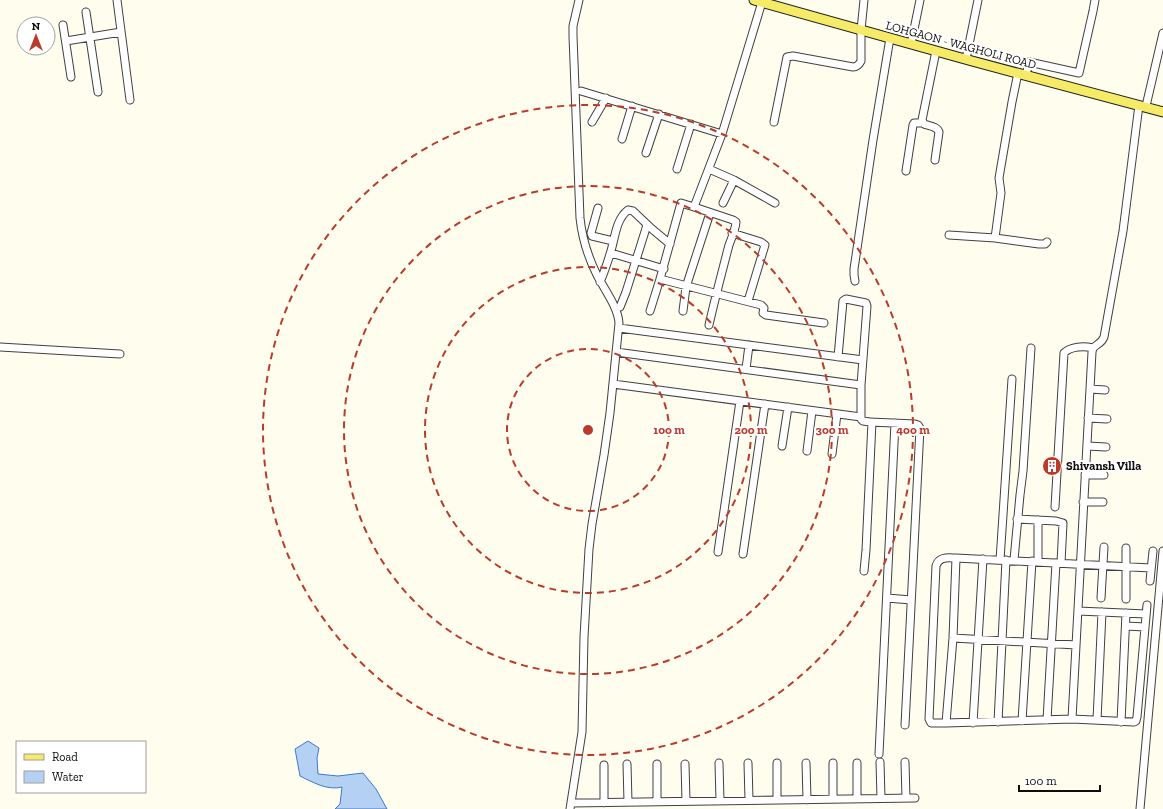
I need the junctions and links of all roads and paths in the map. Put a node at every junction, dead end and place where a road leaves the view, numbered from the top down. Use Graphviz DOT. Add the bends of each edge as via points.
graph roads {
  1 [pos="117,0"];
  2 [pos="579,0"];
  3 [pos="864,0"];
  4 [pos="920,0"];
  5 [pos="976,0"];
  6 [pos="1095,0"];
  7 [pos="758,1"];
  8 [pos="86,12"];
  9 [pos="63,26"];
  10 [pos="861,30"];
  11 [pos="121,32"];
  12 [pos="1163,33"];
  13 [pos="90,37"];
  14 [pos="890,38"];
  15 [pos="66,41"];
  16 [pos="912,44"];
  17 [pos="936,51"];
  18 [pos="966,59"];
  19 [pos="1022,74"];
  20 [pos="71,78"];
  21 [pos="581,91"];
  22 [pos="98,92"];
  23 [pos="606,98"];
  24 [pos="130,100"];
  25 [pos="632,106"];
  26 [pos="1143,106"];
  27 [pos="1163,112"];
  28 [pos="659,114"];
  29 [pos="592,122"];
  30 [pos="774,122"];
  31 [pos="922,123"];
  32 [pos="691,124"];
  33 [pos="722,134"];
  34 [pos="622,139"];
  35 [pos="646,154"];
  36 [pos="935,160"];
  37 [pos="677,169"];
  38 [pos="709,169"];
  39 [pos="906,171"];
  40 [pos="734,180"];
  41 [pos="723,203"];
  42 [pos="775,203"];
  43 [pos="694,207"];
  44 [pos="598,208"];
  45 [pos="710,213"];
  46 [pos="647,225"];
  47 [pos="732,234"];
  48 [pos="949,235"];
  49 [pos="995,238"];
  50 [pos="613,242"];
  51 [pos="1047,242"];
  52 [pos="670,244"];
  53 [pos="611,253"];
  54 [pos="635,260"];
  55 [pos="664,269"];
  56 [pos="660,279"];
  57 [pos="855,281"];
  58 [pos="600,282"];
  59 [pos="686,287"];
  60 [pos="716,294"];
  61 [pos="748,301"];
  62 [pos="620,307"];
  63 [pos="650,311"];
  64 [pos="683,311"];
  65 [pos="824,323"];
  66 [pos="709,325"];
  67 [pos="619,328"];
  68 [pos="749,345"];
  69 [pos="0,346"];
  70 [pos="1031,348"];
  71 [pos="1093,348"];
  72 [pos="616,352"];
  73 [pos="120,354"];
  74 [pos="838,357"];
  75 [pos="863,360"];
  76 [pos="746,369"];
  77 [pos="1012,379"];
  78 [pos="613,384"];
  79 [pos="861,385"];
  80 [pos="1090,389"];
  81 [pos="1105,390"];
  82 [pos="740,401"];
  83 [pos="765,404"];
  84 [pos="788,407"];
  85 [pos="812,411"];
  86 [pos="837,414"];
  87 [pos="861,417"];
  88 [pos="1088,418"];
  89 [pos="1107,419"];
  90 [pos="872,422"];
  91 [pos="895,423"];
  92 [pos="782,446"];
  93 [pos="1087,446"];
  94 [pos="1106,447"];
  95 [pos="807,451"];
  96 [pos="832,454"];
  97 [pos="1085,475"];
  98 [pos="1104,475"];
  99 [pos="1084,502"];
  100 [pos="1103,502"];
  101 [pos="1055,507"];
  102 [pos="1017,519"];
  103 [pos="1038,520"];
  104 [pos="1104,547"];
  105 [pos="1126,548"];
  106 [pos="1153,551"];
  107 [pos="1163,551"];
  108 [pos="718,552"];
  109 [pos="743,554"];
  110 [pos="956,558"];
  111 [pos="983,559"];
  112 [pos="1003,560"];
  113 [pos="1014,560"];
  114 [pos="1035,561"];
  115 [pos="1059,563"];
  116 [pos="1080,564"];
  117 [pos="1103,565"];
  118 [pos="1125,566"];
  119 [pos="1151,568"];
  120 [pos="864,571"];
  121 [pos="1150,581"];
  122 [pos="887,598"];
  123 [pos="1101,598"];
  124 [pos="1126,599"];
  125 [pos="911,600"];
  126 [pos="1147,605"];
  127 [pos="1078,611"];
  128 [pos="1102,612"];
  129 [pos="1126,613"];
  130 [pos="1146,614"];
  131 [pos="1126,626"];
  132 [pos="1145,627"];
  133 [pos="953,638"];
  134 [pos="978,639"];
  135 [pos="1002,640"];
  136 [pos="1027,642"];
  137 [pos="1052,644"];
  138 [pos="1076,645"];
  139 [pos="1072,719"];
  140 [pos="1047,720"];
  141 [pos="1096,720"];
  142 [pos="1022,721"];
  143 [pos="998,722"];
  144 [pos="1121,722"];
  145 [pos="946,723"];
  146 [pos="973,723"];
  147 [pos="905,725"];
  148 [pos="879,754"];
  149 [pos="777,762"];
  150 [pos="806,762"];
  151 [pos="880,762"];
  152 [pos="905,762"];
  153 [pos="719,763"];
  154 [pos="748,763"];
  155 [pos="833,763"];
  156 [pos="857,763"];
  157 [pos="627,764"];
  158 [pos="657,764"];
  159 [pos="685,764"];
  160 [pos="604,765"];
  161 [pos="881,798"];
  162 [pos="906,798"];
  163 [pos="915,798"];
  164 [pos="833,799"];
  165 [pos="857,799"];
  166 [pos="749,800"];
  167 [pos="777,800"];
  168 [pos="807,800"];
  169 [pos="686,801"];
  170 [pos="720,801"];
  171 [pos="628,802"];
  172 [pos="657,802"];
  173 [pos="604,803"];
  174 [pos="570,806"];
  175 [pos="1140,809"];
  1 -- 11 [label="street"];
  2 -- 58 [label="street" via="573,36 580,218 587,252"];
  3 -- 10 [label="street"];
  4 -- 16 [label="street"];
  5 -- 18 [label="street"];
  6 -- 19 [label="street" via="1079,73 1030,62"];
  7 -- 10 [label="main road, LOHGAON - WAGHOLI ROAD"];
  7 -- 33 [label="street"];
  8 -- 13 [label="street"];
  9 -- 15 [label="street"];
  10 -- 14 [label="main road, LOHGAON - WAGHOLI ROAD"];
  10 -- 30 [label="street" via="861,62 856,66 787,57"];
  11 -- 13 [label="street"];
  11 -- 24 [label="street"];
  12 -- 26 [label="street"];
  13 -- 15 [label="street"];
  13 -- 22 [label="street"];
  14 -- 16 [label="main road, LOHGAON - WAGHOLI ROAD"];
  14 -- 57 [label="street" via="854,269"];
  15 -- 20 [label="street"];
  16 -- 17 [label="main road, LOHGAON - WAGHOLI ROAD"];
  17 -- 18 [label="main road, LOHGAON - WAGHOLI ROAD"];
  17 -- 31 [label="street"];
  18 -- 19 [label="main road, LOHGAON - WAGHOLI ROAD"];
  19 -- 26 [label="main road, LOHGAON - WAGHOLI ROAD"];
  19 -- 49 [label="street" via="1012,102 999,178 1001,193"];
  21 -- 23 [label="street"];
  23 -- 25 [label="street"];
  23 -- 29 [label="street"];
  25 -- 28 [label="street"];
  25 -- 34 [label="street"];
  26 -- 27 [label="main road, LOHGAON - WAGHOLI ROAD"];
  26 -- 71 [label="street" via="1104,337 1100,344"];
  28 -- 32 [label="street"];
  28 -- 35 [label="street"];
  31 -- 36 [label="street" via="938,130"];
  31 -- 39 [label="street" via="913,124"];
  32 -- 33 [label="street"];
  32 -- 37 [label="street"];
  33 -- 38 [label="street"];
  38 -- 40 [label="street"];
  38 -- 43 [label="street"];
  40 -- 41 [label="street"];
  40 -- 42 [label="street"];
  43 -- 45 [label="street"];
  43 -- 52 [label="street" via="681,203"];
  44 -- 50 [label="street" via="592,236"];
  45 -- 47 [label="street" via="736,222"];
  45 -- 59 [label="street"];
  46 -- 50 [label="street" via="628,210 620,219"];
  46 -- 52 [label="street"];
  46 -- 54 [label="street"];
  47 -- 60 [label="street"];
  47 -- 61 [label="street" via="765,245"];
  48 -- 49 [label="street"];
  49 -- 51 [label="street" via="1039,244"];
  50 -- 53 [label="street"];
  52 -- 55 [label="street"];
  53 -- 54 [label="street"];
  53 -- 58 [label="street"];
  54 -- 55 [label="street"];
  54 -- 62 [label="street"];
  55 -- 56 [label="street"];
  56 -- 59 [label="street"];
  56 -- 63 [label="street"];
  58 -- 67 [label="street" via="616,311"];
  59 -- 60 [label="street"];
  59 -- 64 [label="street"];
  60 -- 61 [label="street"];
  60 -- 66 [label="street"];
  61 -- 65 [label="street" via="763,306 763,313 766,315"];
  67 -- 68 [label="street"];
  67 -- 72 [label="street"];
  68 -- 74 [label="street"];
  68 -- 76 [label="street"];
  69 -- 73 [label="street"];
  70 -- 102 [label="street" via="1023,471"];
  71 -- 80 [label="street"];
  71 -- 101 [label="street" via="1083,347 1064,353"];
  72 -- 76 [label="street"];
  72 -- 78 [label="street"];
  74 -- 75 [label="street"];
  74 -- 75 [label="street" via="842,304 846,300 867,304"];
  75 -- 79 [label="street"];
  76 -- 79 [label="street"];
  77 -- 112 [label="street"];
  78 -- 82 [label="street"];
  78 -- 174 [label="street" via="589,549 582,732"];
  79 -- 87 [label="street"];
  80 -- 81 [label="street"];
  80 -- 88 [label="street"];
  82 -- 83 [label="street"];
  82 -- 108 [label="street"];
  83 -- 84 [label="street"];
  83 -- 109 [label="street"];
  84 -- 85 [label="street"];
  84 -- 92 [label="street"];
  85 -- 86 [label="street"];
  85 -- 95 [label="street"];
  86 -- 87 [label="street"];
  86 -- 96 [label="street"];
  87 -- 90 [label="street" via="863,421"];
  88 -- 89 [label="street"];
  88 -- 93 [label="street"];
  90 -- 91 [label="street"];
  90 -- 120 [label="street"];
  91 -- 122 [label="street"];
  91 -- 125 [label="street" via="915,424 920,428"];
  93 -- 94 [label="street"];
  93 -- 97 [label="street"];
  97 -- 98 [label="street"];
  97 -- 99 [label="street"];
  99 -- 100 [label="street"];
  99 -- 116 [label="street"];
  102 -- 103 [label="street"];
  102 -- 113 [label="street"];
  103 -- 114 [label="street"];
  103 -- 115 [label="street" via="1063,523"];
  104 -- 117 [label="street"];
  105 -- 118 [label="street"];
  106 -- 119 [label="street"];
  107 -- 175 [label="street"];
  110 -- 111 [label="street"];
  110 -- 133 [label="street"];
  110 -- 145 [label="street" via="941,559 936,566 929,719 931,723"];
  111 -- 112 [label="street"];
  111 -- 134 [label="street"];
  112 -- 113 [label="street"];
  112 -- 135 [label="street"];
  113 -- 114 [label="street"];
  114 -- 115 [label="street"];
  114 -- 136 [label="street"];
  115 -- 116 [label="street"];
  115 -- 137 [label="street"];
  116 -- 117 [label="street"];
  116 -- 127 [label="street"];
  117 -- 118 [label="street"];
  117 -- 123 [label="street"];
  118 -- 119 [label="street"];
  118 -- 124 [label="street"];
  119 -- 121 [label="street"];
  122 -- 125 [label="street"];
  122 -- 148 [label="street"];
  125 -- 147 [label="street"];
  126 -- 130 [label="street"];
  127 -- 128 [label="street"];
  127 -- 138 [label="street"];
  128 -- 129 [label="street"];
  128 -- 141 [label="street"];
  129 -- 130 [label="street"];
  129 -- 131 [label="street"];
  130 -- 132 [label="street"];
  131 -- 132 [label="street"];
  131 -- 144 [label="street"];
  132 -- 144 [label="street" via="1137,720"];
  133 -- 134 [label="street"];
  133 -- 145 [label="street"];
  134 -- 135 [label="street"];
  134 -- 146 [label="street"];
  135 -- 136 [label="street"];
  135 -- 143 [label="street"];
  136 -- 137 [label="street"];
  136 -- 142 [label="street"];
  137 -- 138 [label="street"];
  137 -- 140 [label="street"];
  138 -- 139 [label="street"];
  139 -- 140 [label="street"];
  139 -- 141 [label="street"];
  140 -- 142 [label="street"];
  141 -- 144 [label="street"];
  142 -- 143 [label="street"];
  143 -- 146 [label="street"];
  145 -- 146 [label="street"];
  149 -- 167 [label="street"];
  150 -- 168 [label="street"];
  151 -- 161 [label="street"];
  152 -- 162 [label="street"];
  153 -- 170 [label="street"];
  154 -- 166 [label="street"];
  155 -- 164 [label="street"];
  156 -- 165 [label="street"];
  157 -- 171 [label="street"];
  158 -- 172 [label="street"];
  159 -- 169 [label="street"];
  160 -- 173 [label="street"];
  161 -- 162 [label="street"];
  161 -- 165 [label="street"];
  162 -- 163 [label="street"];
  164 -- 165 [label="street"];
  164 -- 168 [label="street"];
  166 -- 167 [label="street"];
  166 -- 170 [label="street"];
  167 -- 168 [label="street"];
  169 -- 170 [label="street"];
  169 -- 172 [label="street"];
  171 -- 172 [label="street"];
  171 -- 173 [label="street"];
  173 -- 174 [label="street"];
}
